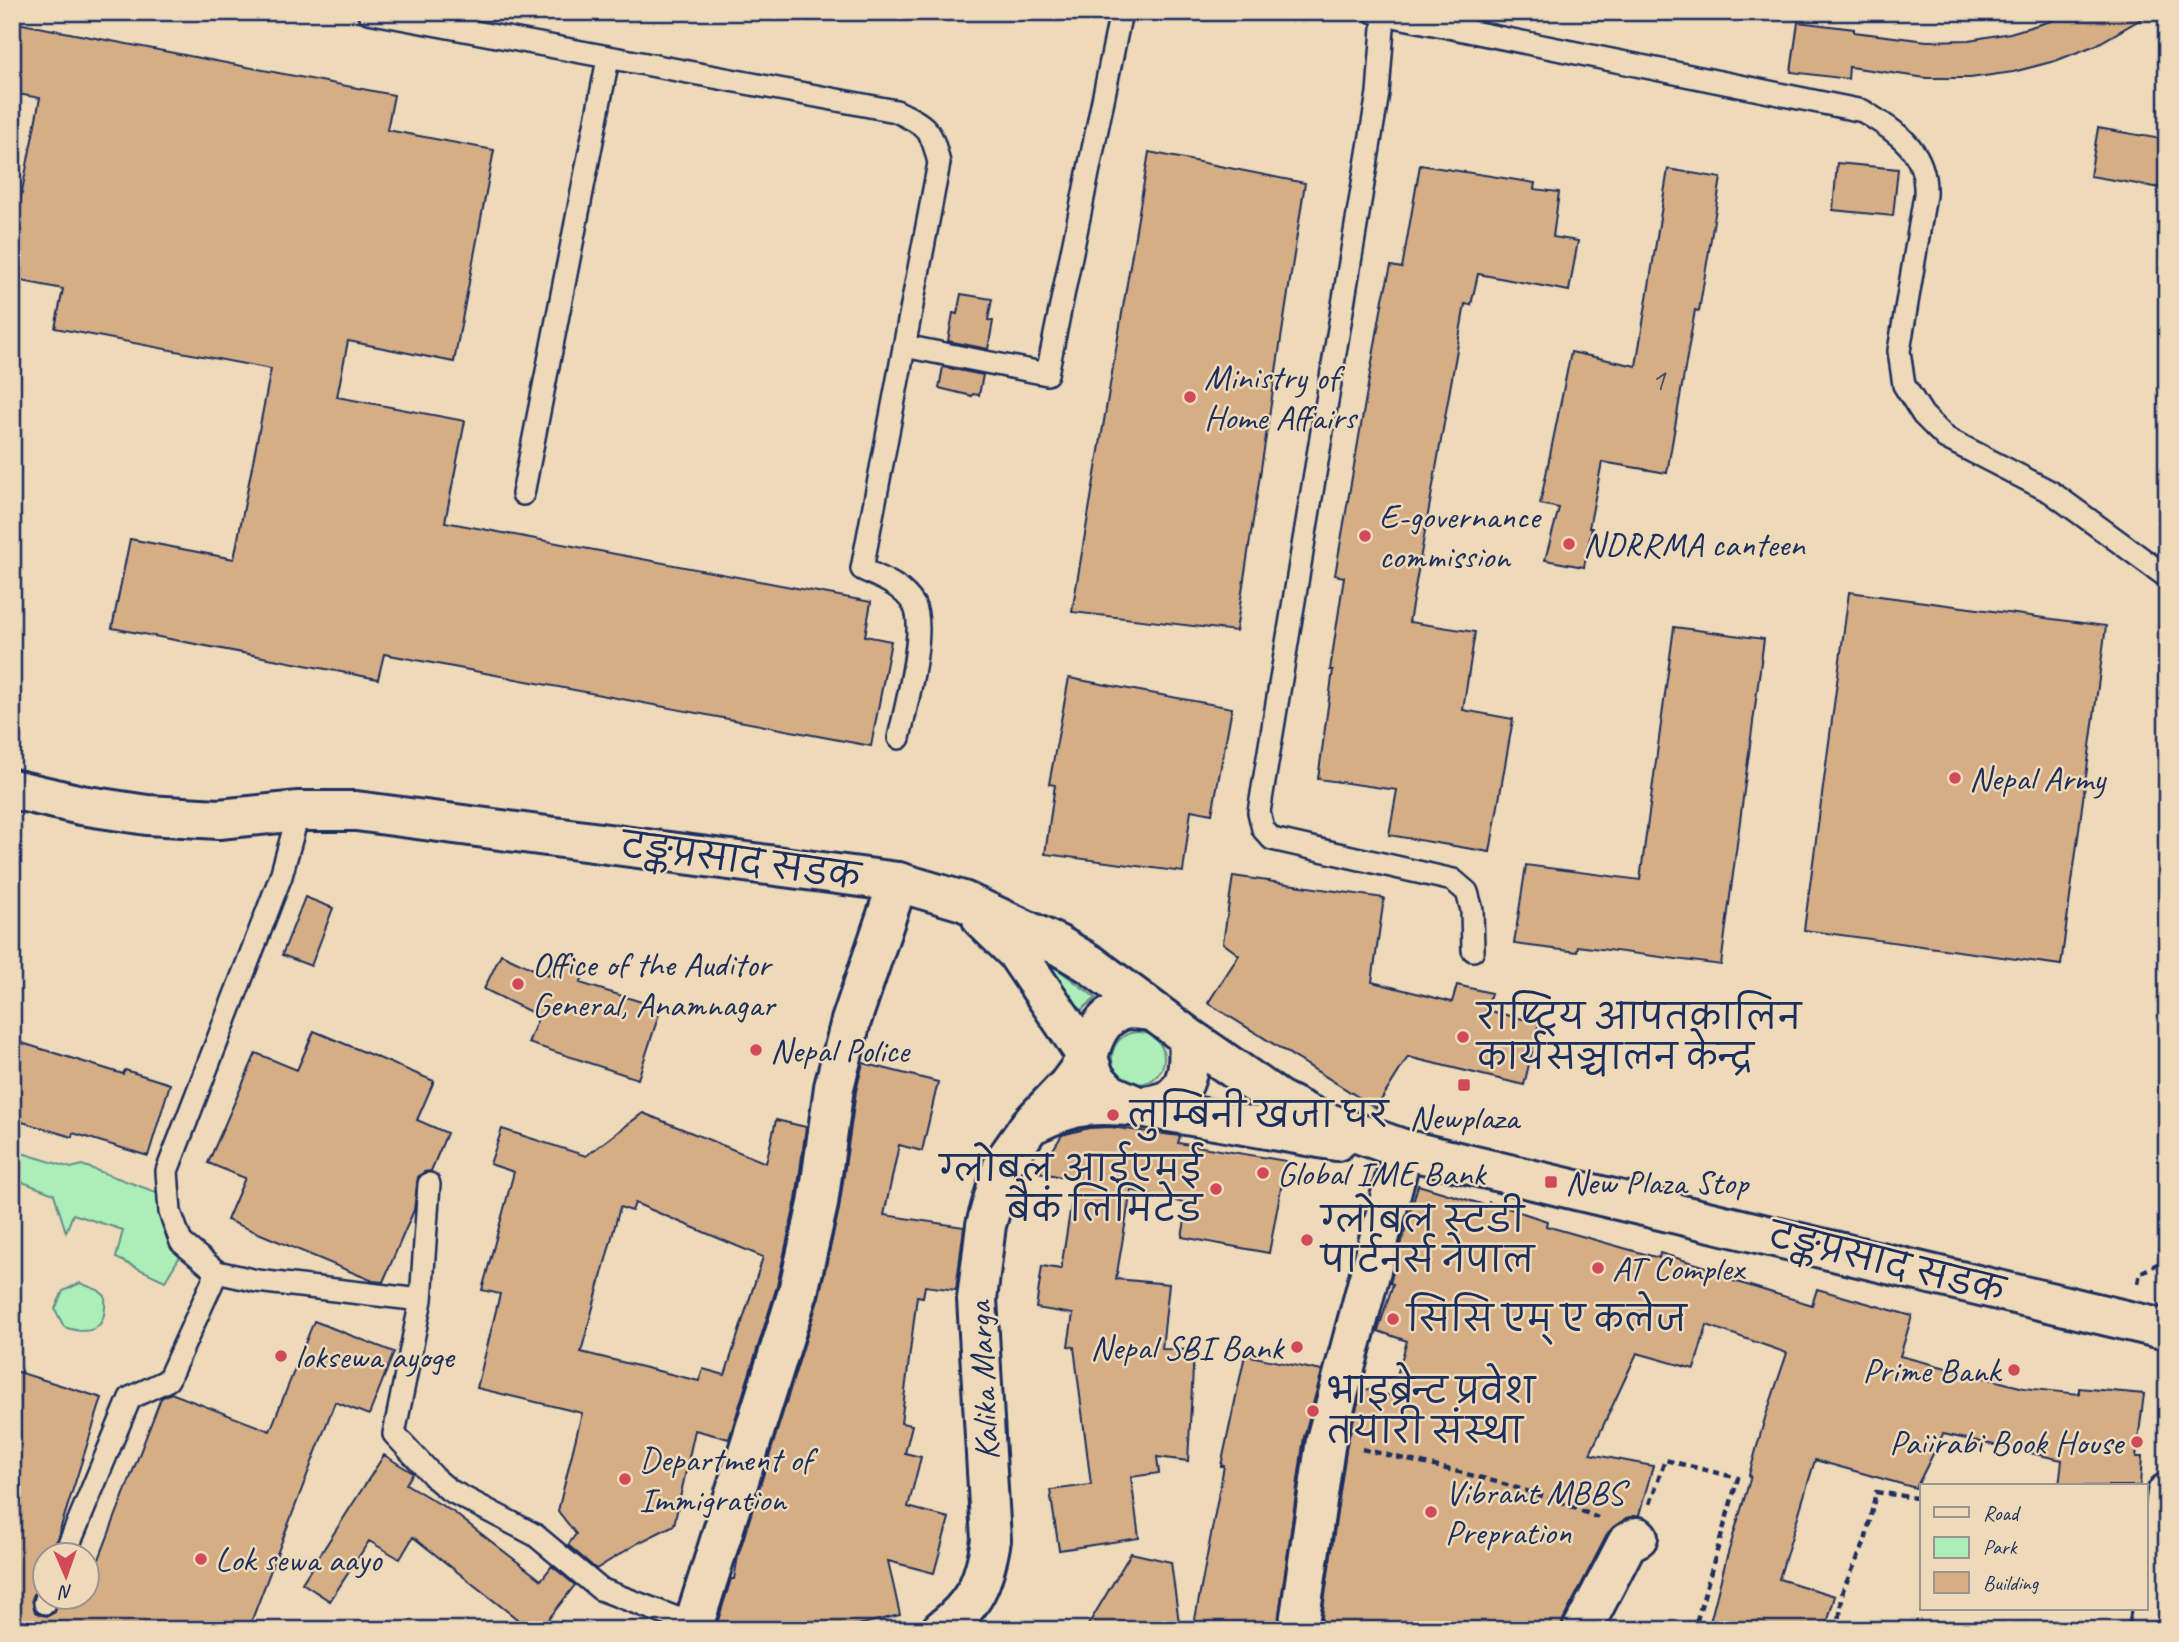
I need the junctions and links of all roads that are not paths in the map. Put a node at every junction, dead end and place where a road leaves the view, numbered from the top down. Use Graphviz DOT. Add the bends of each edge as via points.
graph roads {
  1 [pos="368,12"];
  2 [pos="1121,12"];
  3 [pos="1379,13"];
  4 [pos="608,59"];
  5 [pos="904,346"];
  6 [pos="523,494"];
  7 [pos="2167,577"];
  8 [pos="899,738"];
  9 [pos="12,789"];
  10 [pos="299,811"];
  11 [pos="898,882"];
  12 [pos="963,901"];
  13 [pos="1472,950"];
  14 [pos="1151,1011"];
  15 [pos="1188,1037"];
  16 [pos="1088,1058"];
  17 [pos="1140,1107"];
  18 [pos="1030,1125"];
  19 [pos="1403,1149"];
  20 [pos="429,1184"];
  21 [pos="217,1272"];
  22 [pos="421,1300"];
  23 [pos="2167,1330"];
  24 [pos="2167,1493"];
  25 [pos="1638,1536"];
  26 [pos="71,1540"];
  27 [pos="2140,1610"];
  28 [pos="694,1627"];
  29 [pos="941,1630"];
  30 [pos="1298,1630"];
  31 [pos="1582,1630"];
  32 [pos="2138,1630"];
  33 [pos="2150,1630"];
  1 -- 4 [label="lane"];
  2 -- 5 [label="lane" via="1047,374"];
  3 -- 7 [label="lane" via="1863,111 1901,136 1926,175 1899,351 1904,385 1923,415 1946,438 2051,492"];
  3 -- 13 [label="lane" via="1378,93 1259,812 1272,839 1453,880 1467,892 1472,910"];
  4 -- 5 [label="lane" via="896,111 922,124 933,139 939,163"];
  4 -- 6 [label="lane"];
  5 -- 8 [label="lane" via="862,569 898,587 915,606 919,631"];
  9 -- 10 [label="street, टङ्कप्रसाद सडक" via="147,815 219,819"];
  10 -- 11 [label="street, टङ्कप्रसाद सडक" via="356,811 438,820"];
  10 -- 21 [label="lane" via="281,876 167,1171 170,1212 181,1241"];
  11 -- 12 [label="street, टङ्कप्रसाद सडक"];
  11 -- 28 [label="street" via="834,1087 818,1204 798,1292"];
  12 -- 14 [label="street, टङ्कप्रसाद सडक" via="1058,945"];
  12 -- 16 [label="street, टङ्कप्रसाद सडक" via="1016,952"];
  14 -- 15 [label="street, टङ्कप्रसाद सडक"];
  14 -- 16 [label="street" via="1124,1010 1103,1022"];
  15 -- 17 [label="street" via="1190,1065 1183,1085 1168,1100"];
  15 -- 19 [label="street, टङ्कप्रसाद सडक" via="1279,1100 1317,1119"];
  16 -- 17 [label="street, टङ्कप्रसाद सडक" via="1095,1078 1110,1094"];
  16 -- 18 [label="street, Kalika Marga"];
  17 -- 18 [label="street, Kalika Marga" via="1097,1103 1064,1109"];
  17 -- 19 [label="street, टङ्कप्रसाद सडक"];
  18 -- 29 [label="street, Kalika Marga" via="1004,1162 986,1225 976,1299 991,1540 976,1594"];
  19 -- 23 [label="street, टङ्कप्रसाद सडक"];
  19 -- 30 [label="street" via="1326,1440"];
  20 -- 22 [label="lane"];
  21 -- 22 [label="lane"];
  21 -- 26 [label="lane" via="168,1380 130,1398"];
  22 -- 28 [label="lane" via="394,1434 449,1490 535,1535 600,1589"];
  24 -- 33 [label="street"];
  25 -- 31 [label="street" via="1627,1543"];
  27 -- 32 [label="lane"];
}
